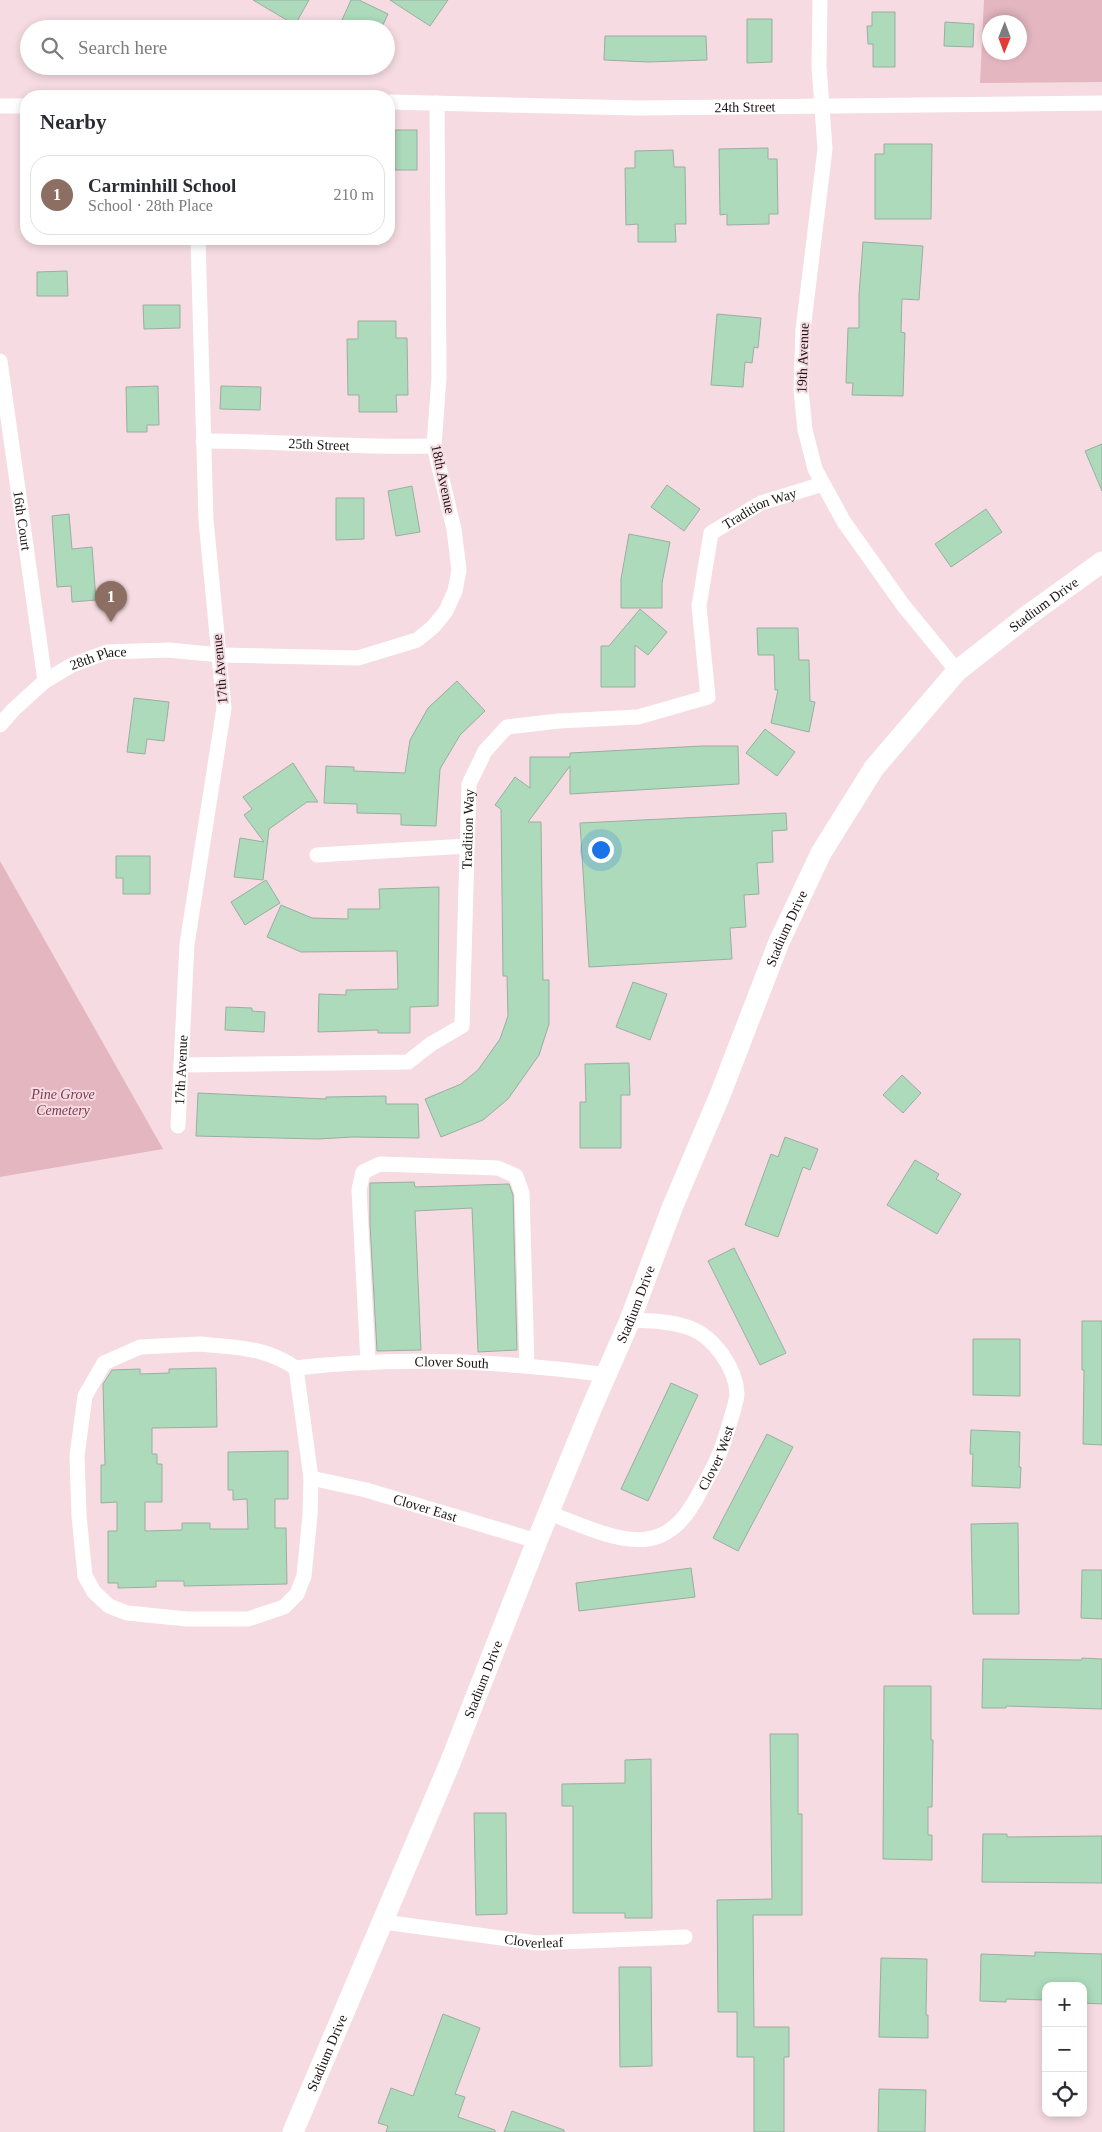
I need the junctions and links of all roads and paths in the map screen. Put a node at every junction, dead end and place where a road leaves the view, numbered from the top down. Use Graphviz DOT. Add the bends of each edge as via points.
graph roads {
  1 [pos="820,0"];
  2 [pos="395,102"];
  3 [pos="437,103"];
  4 [pos="1102,103"];
  5 [pos="0,106"];
  6 [pos="20,106"];
  7 [pos="822,106"];
  8 [pos="198,245"];
  9 [pos="0,361"];
  10 [pos="203,441"];
  11 [pos="434,446"];
  12 [pos="823,484"];
  13 [pos="1102,562"];
  14 [pos="220,655"];
  15 [pos="957,671"];
  16 [pos="44,681"];
  17 [pos="0,725"];
  18 [pos="467,846"];
  19 [pos="317,855"];
  20 [pos="181,1065"];
  21 [pos="178,1126"];
  22 [pos="630,1320"];
  23 [pos="368,1363"];
  24 [pos="527,1365"];
  25 [pos="296,1368"];
  26 [pos="608,1375"];
  27 [pos="311,1478"];
  28 [pos="549,1513"];
  29 [pos="537,1541"];
  30 [pos="384,1922"];
  31 [pos="684,1937"];
  32 [pos="293,2132"];
  1 -- 7 [label="street, 19th Avenue"];
  2 -- 3 [label="street, 24th Street"];
  3 -- 7 [label="street, 24th Street" via="637,108"];
  3 -- 11 [label="street, 18th Avenue" via="439,377"];
  4 -- 7 [label="street, 24th Street"];
  5 -- 6 [label="street"];
  7 -- 12 [label="street, 19th Avenue" via="826,149 803,330 801,390 805,430 815,469"];
  8 -- 10 [label="street, 17th Avenue"];
  9 -- 16 [label="street, 16th Court"];
  10 -- 11 [label="street, 25th Street"];
  10 -- 14 [label="street, 17th Avenue" via="206,520"];
  11 -- 14 [label="street, 18th Avenue" via="454,529 459,570 455,591 433,628 416,640 358,658"];
  12 -- 15 [label="street, 19th Avenue" via="844,522 903,605"];
  12 -- 18 [label="street, Tradition Way" via="761,503 711,532 700,606 708,698 638,717 507,726 485,751 468,784"];
  13 -- 15 [label="street, Stadium Drive" via="1026,616"];
  14 -- 16 [label="street, 28th Place" via="168,650 107,652 72,665"];
  14 -- 20 [label="street, 17th Avenue" via="224,708 187,944"];
  15 -- 22 [label="street, Stadium Drive" via="874,768 820,853 779,942"];
  16 -- 17 [label="street, 28th Place"];
  18 -- 19 [label="street"];
  18 -- 20 [label="street, Tradition Way" via="462,1026 408,1062"];
  20 -- 21 [label="street, 17th Avenue"];
  22 -- 26 [label="street, Stadium Drive"];
  22 -- 28 [label="street, Clover West" via="691,1328 709,1340 722,1356 732,1374 737,1395 721,1454 691,1509 677,1526 658,1536 637,1540 616,1537"];
  23 -- 24 [label="street, Clover South" via="474,1361"];
  23 -- 24 [label="street" via="359,1190 363,1172 380,1164 389,1164 498,1168 516,1176 522,1193"];
  23 -- 25 [label="street, Clover South"];
  24 -- 26 [label="street, Clover South"];
  25 -- 27 [label="street"];
  25 -- 27 [label="street" via="278,1356 259,1350 200,1344 140,1347 104,1363 85,1396 77,1456 85,1576 94,1592 108,1606 127,1613 187,1619 248,1619 284,1607 298,1594 304,1576"];
  26 -- 28 [label="street, Stadium Drive"];
  27 -- 29 [label="street, Clover East" via="366,1490"];
  28 -- 29 [label="street, Stadium Drive"];
  29 -- 30 [label="street, Stadium Drive"];
  30 -- 31 [label="street, Cloverleaf" via="537,1944"];
  30 -- 32 [label="street, Stadium Drive"];
}
